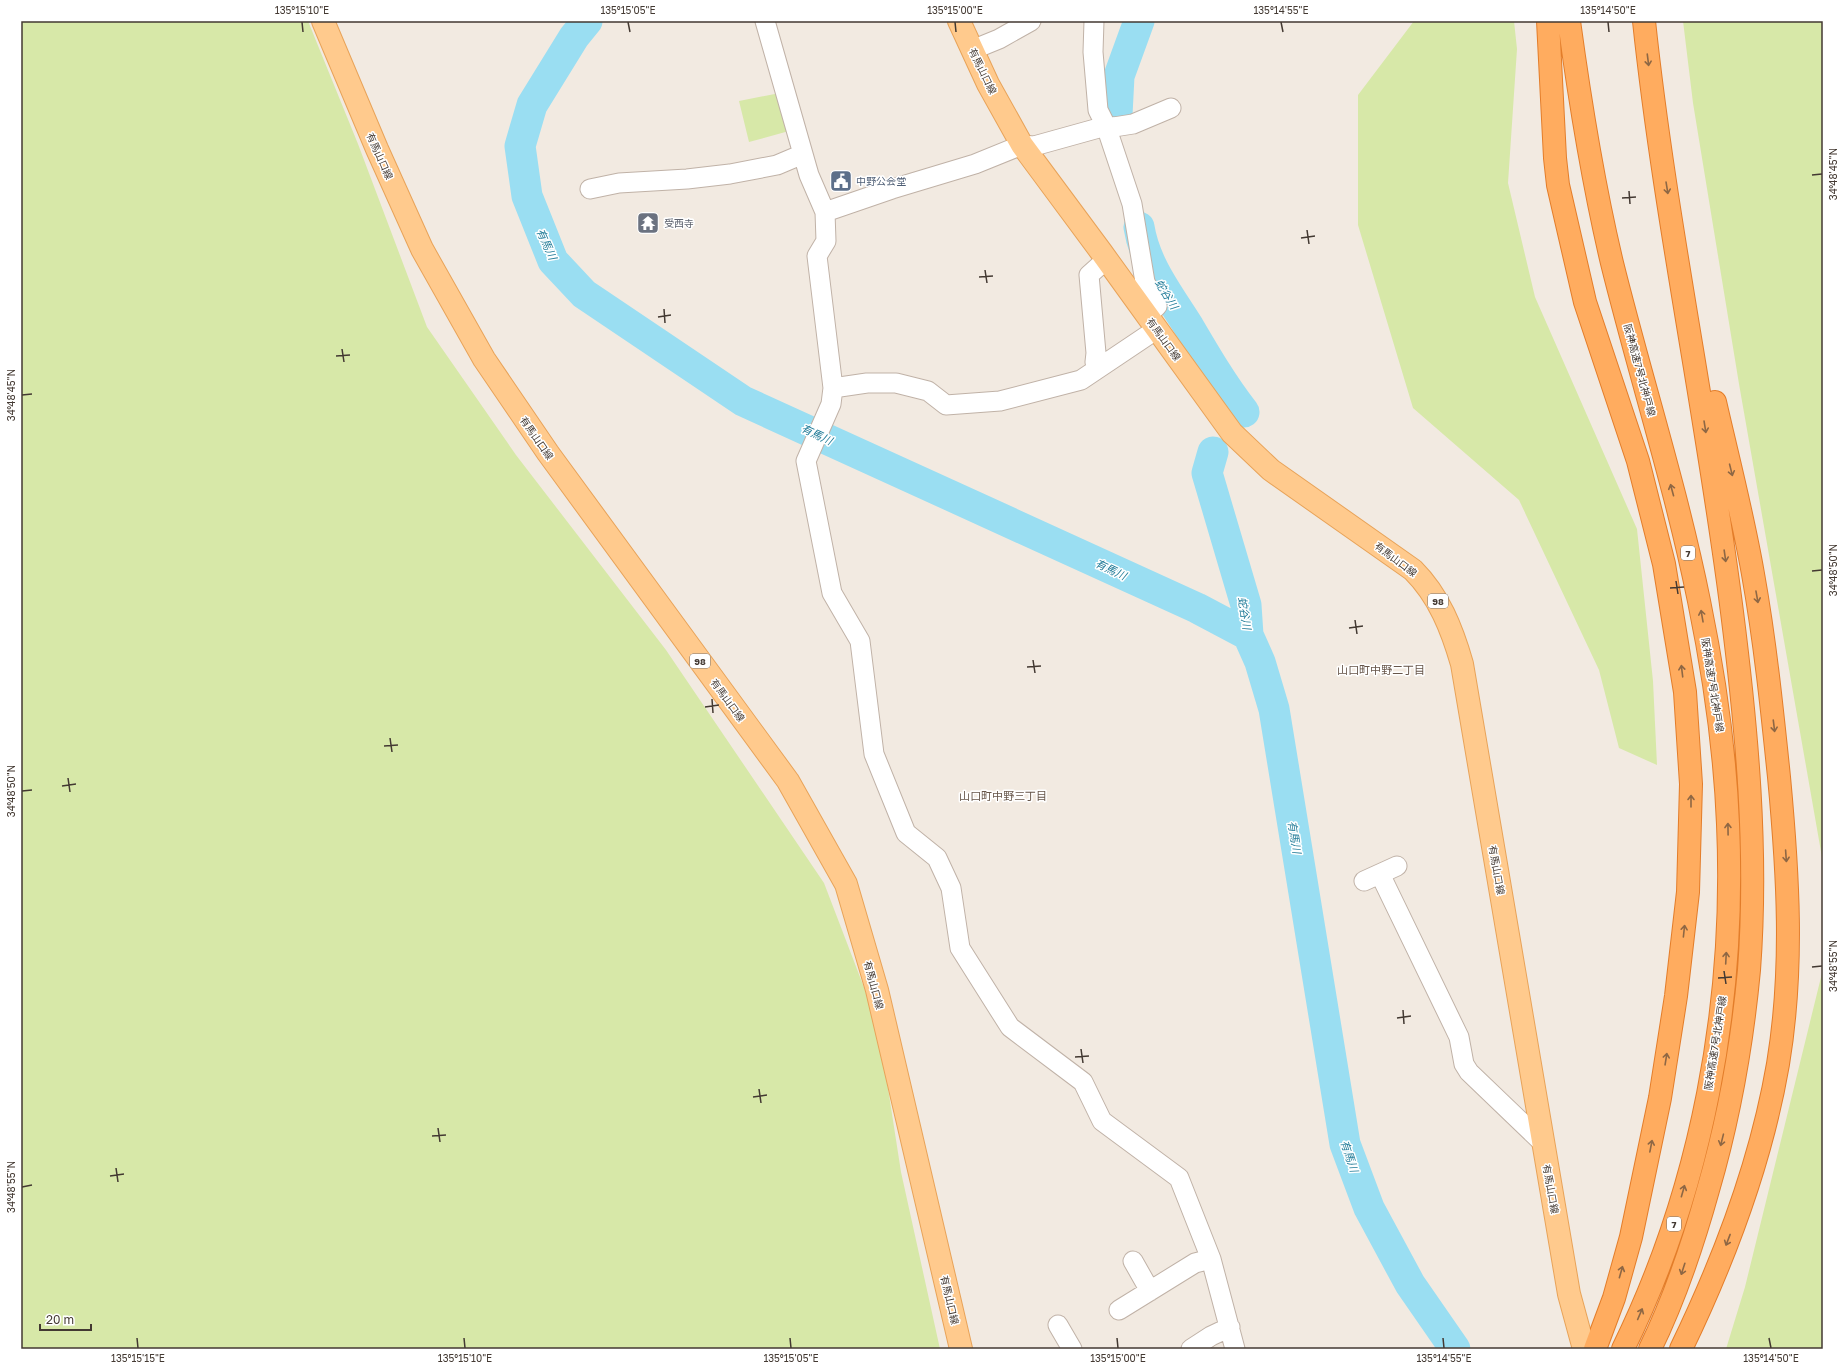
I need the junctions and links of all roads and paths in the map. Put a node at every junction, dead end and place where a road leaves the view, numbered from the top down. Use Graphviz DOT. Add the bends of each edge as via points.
graph roads {
  1 [pos="323,21"];
  2 [pos="765,21"];
  3 [pos="960,21"];
  4 [pos="1031,21"];
  5 [pos="1094,21"];
  6 [pos="1548,21"];
  7 [pos="1569,21"];
  8 [pos="1644,21"];
  9 [pos="972,50"];
  10 [pos="1171,108"];
  11 [pos="1106,126"];
  12 [pos="1022,145"];
  13 [pos="803,154"];
  14 [pos="590,189"];
  15 [pos="825,212"];
  16 [pos="1671,214"];
  17 [pos="1107,258"];
  18 [pos="1152,323"];
  19 [pos="1097,369"];
  20 [pos="832,396"];
  21 [pos="1381,874"];
  22 [pos="1542,1143"];
  23 [pos="1210,1259"];
  24 [pos="1133,1261"];
  25 [pos="1150,1291"];
  26 [pos="1119,1310"];
  27 [pos="1058,1324"];
  28 [pos="1230,1326"];
  29 [pos="961,1349"];
  30 [pos="1072,1349"];
  31 [pos="1191,1349"];
  32 [pos="1235,1349"];
  33 [pos="1584,1349"];
  34 [pos="1595,1349"];
  35 [pos="1623,1349"];
  36 [pos="1650,1349"];
  37 [pos="1681,1349"];
  1 -- 29 [label="main road, 有馬山口線 / 98" via="422,249 484,359 548,453 788,780 846,884 877,990"];
  2 -- 13 [label="street"];
  3 -- 9 [label="main road, 有馬山口線 / 98"];
  4 -- 9 [label="street" via="999,39"];
  5 -- 11 [label="street" via="1093,52 1098,110"];
  34 -- 6 [label="highway, one-way" via="1614,1298 1631,1237 1660,1098 1688,892 1691,784 1684,692 1672,604 1647,492 1585,302 1558,185"];
  35 -- 7 [label="highway, 阪神高速7号北神戸線 / 7, one-way" via="1656,1275 1676,1218 1707,1094 1726,970 1729,904 1728,824 1723,749 1699,599 1611,260 1590,162"];
  8 -- 16 [label="highway, 7, one-way"];
  9 -- 12 [label="main road, 有馬山口線 / 98"];
  10 -- 11 [label="street" via="1133,124"];
  11 -- 12 [label="street" via="1034,146"];
  11 -- 18 [label="street" via="1132,204 1145,282 1157,306"];
  12 -- 15 [label="street" via="975,164"];
  12 -- 17 [label="main road, 有馬山口線 / 98"];
  13 -- 14 [label="street" via="777,165 730,174 619,183"];
  13 -- 15 [label="street"];
  15 -- 20 [label="street" via="826,240 817,256"];
  16 -- 36 [label="highway, 7, one-way" via="1724,550 1747,742 1752,886 1741,1036 1731,1102 1700,1219 1680,1279"];
  16 -- 37 [label="highway, one-way" via="1753,571 1767,670 1784,831 1789,934 1784,1019 1770,1105 1758,1152 1742,1204"];
  17 -- 18 [label="main road, 有馬山口線 / 98"];
  17 -- 19 [label="street" via="1089,275"];
  18 -- 19 [label="street"];
  18 -- 22 [label="main road, 有馬山口線 / 98" via="1232,433 1271,470 1413,570 1438,601 1462,664"];
  19 -- 20 [label="street" via="1081,380 992,402 946,405 928,391 896,383 867,383"];
  20 -- 23 [label="street" via="806,461 832,593 860,641 874,754 906,833 937,858 950,888 960,948 1010,1027 1083,1082 1102,1121 1179,1178"];
  21 -- 22 [label="street" via="1418,971 1460,1037 1464,1064 1469,1072"];
  22 -- 33 [label="main road, 有馬山口線 / 98" via="1569,1294"];
  23 -- 25 [label="street" via="1195,1263"];
  23 -- 28 [label="street"];
  24 -- 25 [label="street"];
  25 -- 26 [label="street"];
  27 -- 30 [label="street"];
  28 -- 31 [label="street"];
  28 -- 32 [label="street"];
}
